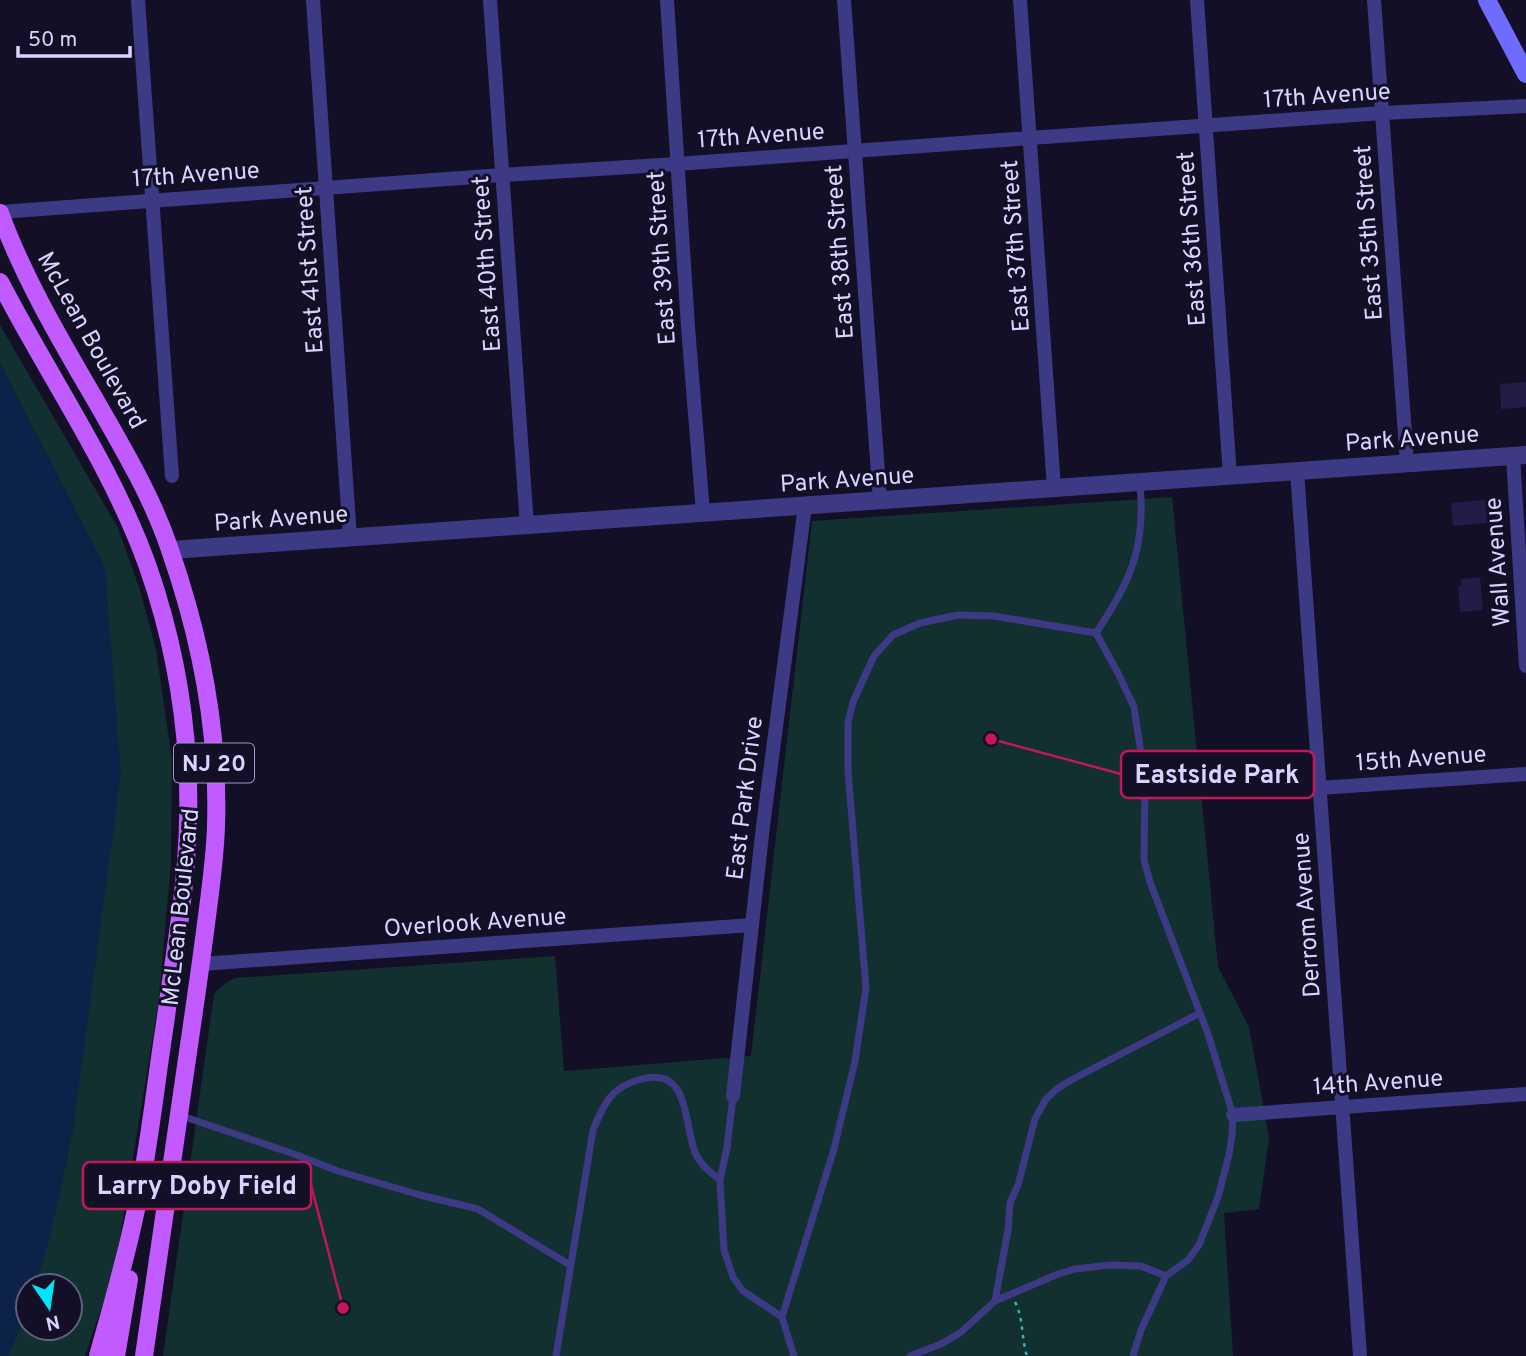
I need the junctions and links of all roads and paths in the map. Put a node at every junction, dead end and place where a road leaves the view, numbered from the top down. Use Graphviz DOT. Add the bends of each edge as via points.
graph roads {
  1 [pos="138,0"];
  2 [pos="313,0"];
  3 [pos="490,0"];
  4 [pos="667,0"];
  5 [pos="844,0"];
  6 [pos="1020,0"];
  7 [pos="1197,0"];
  8 [pos="1374,0"];
  9 [pos="1486,0"];
  10 [pos="1526,74"];
  11 [pos="1526,106"];
  12 [pos="1383,114"];
  13 [pos="1206,126"];
  14 [pos="1030,138"];
  15 [pos="855,151"];
  16 [pos="677,164"];
  17 [pos="502,175"];
  18 [pos="327,188"];
  19 [pos="152,200"];
  20 [pos="0,212"];
  21 [pos="0,282"];
  22 [pos="1519,455"];
  23 [pos="1407,463"];
  24 [pos="1297,471"];
  25 [pos="172,475"];
  26 [pos="1230,476"];
  27 [pos="1140,482"];
  28 [pos="1054,488"];
  29 [pos="880,501"];
  30 [pos="805,506"];
  31 [pos="704,513"];
  32 [pos="527,526"];
  33 [pos="350,538"];
  34 [pos="171,550"];
  35 [pos="1096,633"];
  36 [pos="1526,666"];
  37 [pos="1526,774"];
  38 [pos="1319,788"];
  39 [pos="752,926"];
  40 [pos="201,964"];
  41 [pos="1200,1013"];
  42 [pos="1526,1094"];
  43 [pos="733,1096"];
  44 [pos="1343,1107"];
  45 [pos="179,1115"];
  46 [pos="1233,1115"];
  47 [pos="720,1180"];
  48 [pos="136,1213"];
  49 [pos="570,1265"];
  50 [pos="1166,1276"];
  51 [pos="1013,1292"];
  52 [pos="995,1301"];
  53 [pos="782,1317"];
  54 [pos="98,1356"];
  55 [pos="116,1356"];
  56 [pos="144,1356"];
  57 [pos="556,1356"];
  58 [pos="794,1356"];
  59 [pos="910,1356"];
  60 [pos="1027,1356"];
  61 [pos="1133,1356"];
  62 [pos="1360,1356"];
  1 -- 19 [label="street"];
  2 -- 18 [label="street, East 41st Street"];
  3 -- 17 [label="street, East 40th Street"];
  4 -- 16 [label="street, East 39th Street"];
  5 -- 15 [label="street, East 38th Street"];
  6 -- 14 [label="street, East 37th Street"];
  7 -- 13 [label="street, East 36th Street"];
  8 -- 12 [label="street, East 35th Street"];
  9 -- 10 [label="main road"];
  11 -- 12 [label="street, 17th Avenue"];
  12 -- 13 [label="street, 17th Avenue"];
  12 -- 23 [label="street, East 35th Street"];
  13 -- 14 [label="street, 17th Avenue"];
  13 -- 26 [label="street, East 36th Street"];
  14 -- 15 [label="street, 17th Avenue"];
  14 -- 28 [label="street, East 37th Street"];
  15 -- 16 [label="street, 17th Avenue"];
  15 -- 29 [label="street, East 38th Street"];
  16 -- 17 [label="street, 17th Avenue"];
  16 -- 31 [label="street, East 39th Street"];
  17 -- 18 [label="street, 17th Avenue"];
  17 -- 32 [label="street, East 40th Street"];
  18 -- 19 [label="street, 17th Avenue"];
  18 -- 33 [label="street, East 41st Street"];
  19 -- 20 [label="street, 17th Avenue"];
  19 -- 25 [label="street"];
  20 -- 34 [label="main road, McLean Boulevard / NJ 20" via="47,316 136,470"];
  21 -- 48 [label="main road, McLean Boulevard / NJ 20" via="130,521 164,621 181,701 188,783 186,865"];
  22 -- 23 [label="street, Park Avenue"];
  22 -- 36 [label="street, Wall Avenue"];
  23 -- 24 [label="street, Park Avenue"];
  24 -- 26 [label="street, Park Avenue"];
  24 -- 38 [label="street, Derrom Avenue"];
  26 -- 27 [label="street, Park Avenue"];
  27 -- 28 [label="street, Park Avenue"];
  27 -- 35 [label="lane" via="1141,523 1135,561"];
  28 -- 29 [label="street, Park Avenue"];
  29 -- 30 [label="street, Park Avenue"];
  30 -- 31 [label="street, Park Avenue"];
  30 -- 39 [label="street, East Park Drive"];
  31 -- 32 [label="street, Park Avenue"];
  32 -- 33 [label="street, Park Avenue"];
  33 -- 34 [label="street, Park Avenue"];
  34 -- 40 [label="main road, McLean Boulevard / NJ 20" via="198,643 214,746 214,863"];
  35 -- 41 [label="lane" via="1134,707 1145,780 1144,860"];
  35 -- 53 [label="lane" via="994,616 958,615 920,623 893,635 874,656 860,684 848,722 848,758 866,988 855,1062 834,1149"];
  37 -- 38 [label="street, 15th Avenue"];
  38 -- 44 [label="street, Derrom Avenue"];
  39 -- 40 [label="street, Overlook Avenue"];
  39 -- 43 [label="street, East Park Drive"];
  40 -- 45 [label="main road, McLean Boulevard / NJ 20"];
  41 -- 46 [label="lane"];
  41 -- 52 [label="lane" via="1073,1079 1046,1099 1035,1119 1010,1203"];
  42 -- 44 [label="street, 14th Avenue"];
  43 -- 47 [label="lane"];
  44 -- 46 [label="street, 14th Avenue"];
  44 -- 62 [label="street, Derrom Avenue"];
  45 -- 49 [label="lane" via="348,1174 478,1209"];
  45 -- 56 [label="main road, McLean Boulevard / NJ 20"];
  46 -- 50 [label="lane" via="1229,1155 1199,1245"];
  47 -- 49 [label="lane" via="695,1152 675,1085 653,1077 626,1084 610,1096 593,1130"];
  47 -- 53 [label="lane" via="724,1250 733,1277 743,1291"];
  48 -- 54 [label="main road, McLean Boulevard / NJ 20"];
  48 -- 55 [label="main road"];
  49 -- 57 [label="lane"];
  50 -- 51 [label="lane" via="1141,1266 1110,1265 1067,1271"];
  50 -- 61 [label="lane"];
  51 -- 52 [label="lane"];
  51 -- 60 [label="path"];
  52 -- 59 [label="lane" via="960,1333"];
  53 -- 58 [label="lane"];
}
